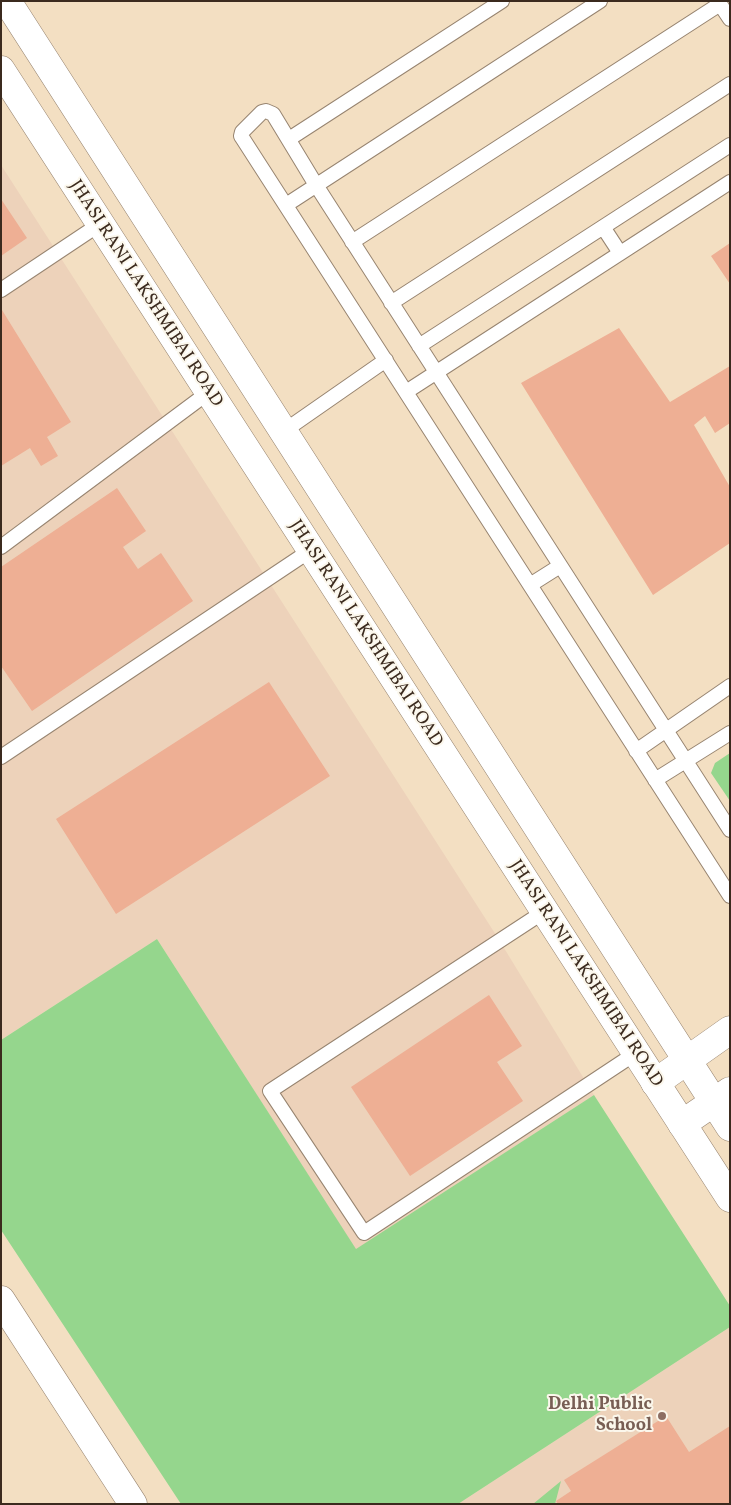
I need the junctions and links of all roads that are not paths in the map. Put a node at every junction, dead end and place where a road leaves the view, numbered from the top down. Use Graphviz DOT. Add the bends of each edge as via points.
graph roads {
  1 [pos="8,1"];
  2 [pos="502,1"];
  3 [pos="600,1"];
  4 [pos="719,3"];
  5 [pos="730,19"];
  6 [pos="1,70"];
  7 [pos="730,84"];
  8 [pos="289,139"];
  9 [pos="730,145"];
  10 [pos="730,182"];
  11 [pos="316,185"];
  12 [pos="286,205"];
  13 [pos="100,224"];
  14 [pos="603,227"];
  15 [pos="352,242"];
  16 [pos="620,253"];
  17 [pos="1,290"];
  18 [pos="391,303"];
  19 [pos="419,346"];
  20 [pos="386,360"];
  21 [pos="436,373"];
  22 [pos="209,392"];
  23 [pos="406,392"];
  24 [pos="284,431"];
  25 [pos="1,547"];
  26 [pos="311,550"];
  27 [pos="560,566"];
  28 [pos="530,585"];
  29 [pos="730,686"];
  30 [pos="666,731"];
  31 [pos="730,733"];
  32 [pos="636,751"];
  33 [pos="1,757"];
  34 [pos="685,761"];
  35 [pos="655,780"];
  36 [pos="730,830"];
  37 [pos="728,889"];
  38 [pos="544,911"];
  39 [pos="730,1030"];
  40 [pos="636,1053"];
  41 [pos="686,1060"];
  42 [pos="655,1082"];
  43 [pos="722,1097"];
  44 [pos="682,1124"];
  45 [pos="730,1127"];
  46 [pos="730,1198"];
  47 [pos="1,1300"];
  48 [pos="133,1504"];
  1 -- 24 [label="main road"];
  2 -- 8 [label="lane"];
  3 -- 11 [label="lane"];
  4 -- 5 [label="lane"];
  4 -- 15 [label="lane"];
  6 -- 13 [label="main road, JHASI RANI LAKSHMIBAI ROAD"];
  7 -- 18 [label="lane"];
  8 -- 11 [label="lane"];
  8 -- 12 [label="lane" via="274,114 266,111 241,136"];
  9 -- 14 [label="lane"];
  10 -- 16 [label="lane"];
  11 -- 12 [label="lane"];
  11 -- 15 [label="lane"];
  12 -- 20 [label="lane"];
  13 -- 17 [label="lane"];
  13 -- 22 [label="main road, JHASI RANI LAKSHMIBAI ROAD"];
  14 -- 16 [label="lane"];
  14 -- 19 [label="lane"];
  15 -- 18 [label="lane"];
  16 -- 21 [label="lane"];
  18 -- 19 [label="lane"];
  19 -- 21 [label="lane"];
  20 -- 23 [label="lane"];
  20 -- 24 [label="lane"];
  21 -- 23 [label="lane"];
  21 -- 27 [label="lane"];
  22 -- 25 [label="lane"];
  22 -- 26 [label="main road, JHASI RANI LAKSHMIBAI ROAD"];
  23 -- 28 [label="lane"];
  24 -- 41 [label="main road"];
  26 -- 33 [label="lane"];
  26 -- 38 [label="main road, JHASI RANI LAKSHMIBAI ROAD"];
  27 -- 28 [label="lane"];
  27 -- 30 [label="lane"];
  28 -- 32 [label="lane"];
  29 -- 30 [label="lane"];
  30 -- 32 [label="lane"];
  30 -- 34 [label="lane"];
  31 -- 34 [label="lane"];
  32 -- 35 [label="lane"];
  34 -- 35 [label="lane"];
  34 -- 36 [label="lane"];
  35 -- 37 [label="lane"];
  38 -- 40 [label="main road, JHASI RANI LAKSHMIBAI ROAD"];
  38 -- 40 [label="lane" via="270,1091 364,1232"];
  39 -- 41 [label="main road"];
  40 -- 42 [label="main road, JHASI RANI LAKSHMIBAI ROAD"];
  41 -- 42 [label="main road"];
  41 -- 43 [label="main road"];
  42 -- 44 [label="main road, JHASI RANI LAKSHMIBAI ROAD"];
  43 -- 44 [label="main road"];
  43 -- 45 [label="main road"];
  44 -- 46 [label="main road, JHASI RANI LAKSHMIBAI ROAD"];
  47 -- 48 [label="main road"];
}
